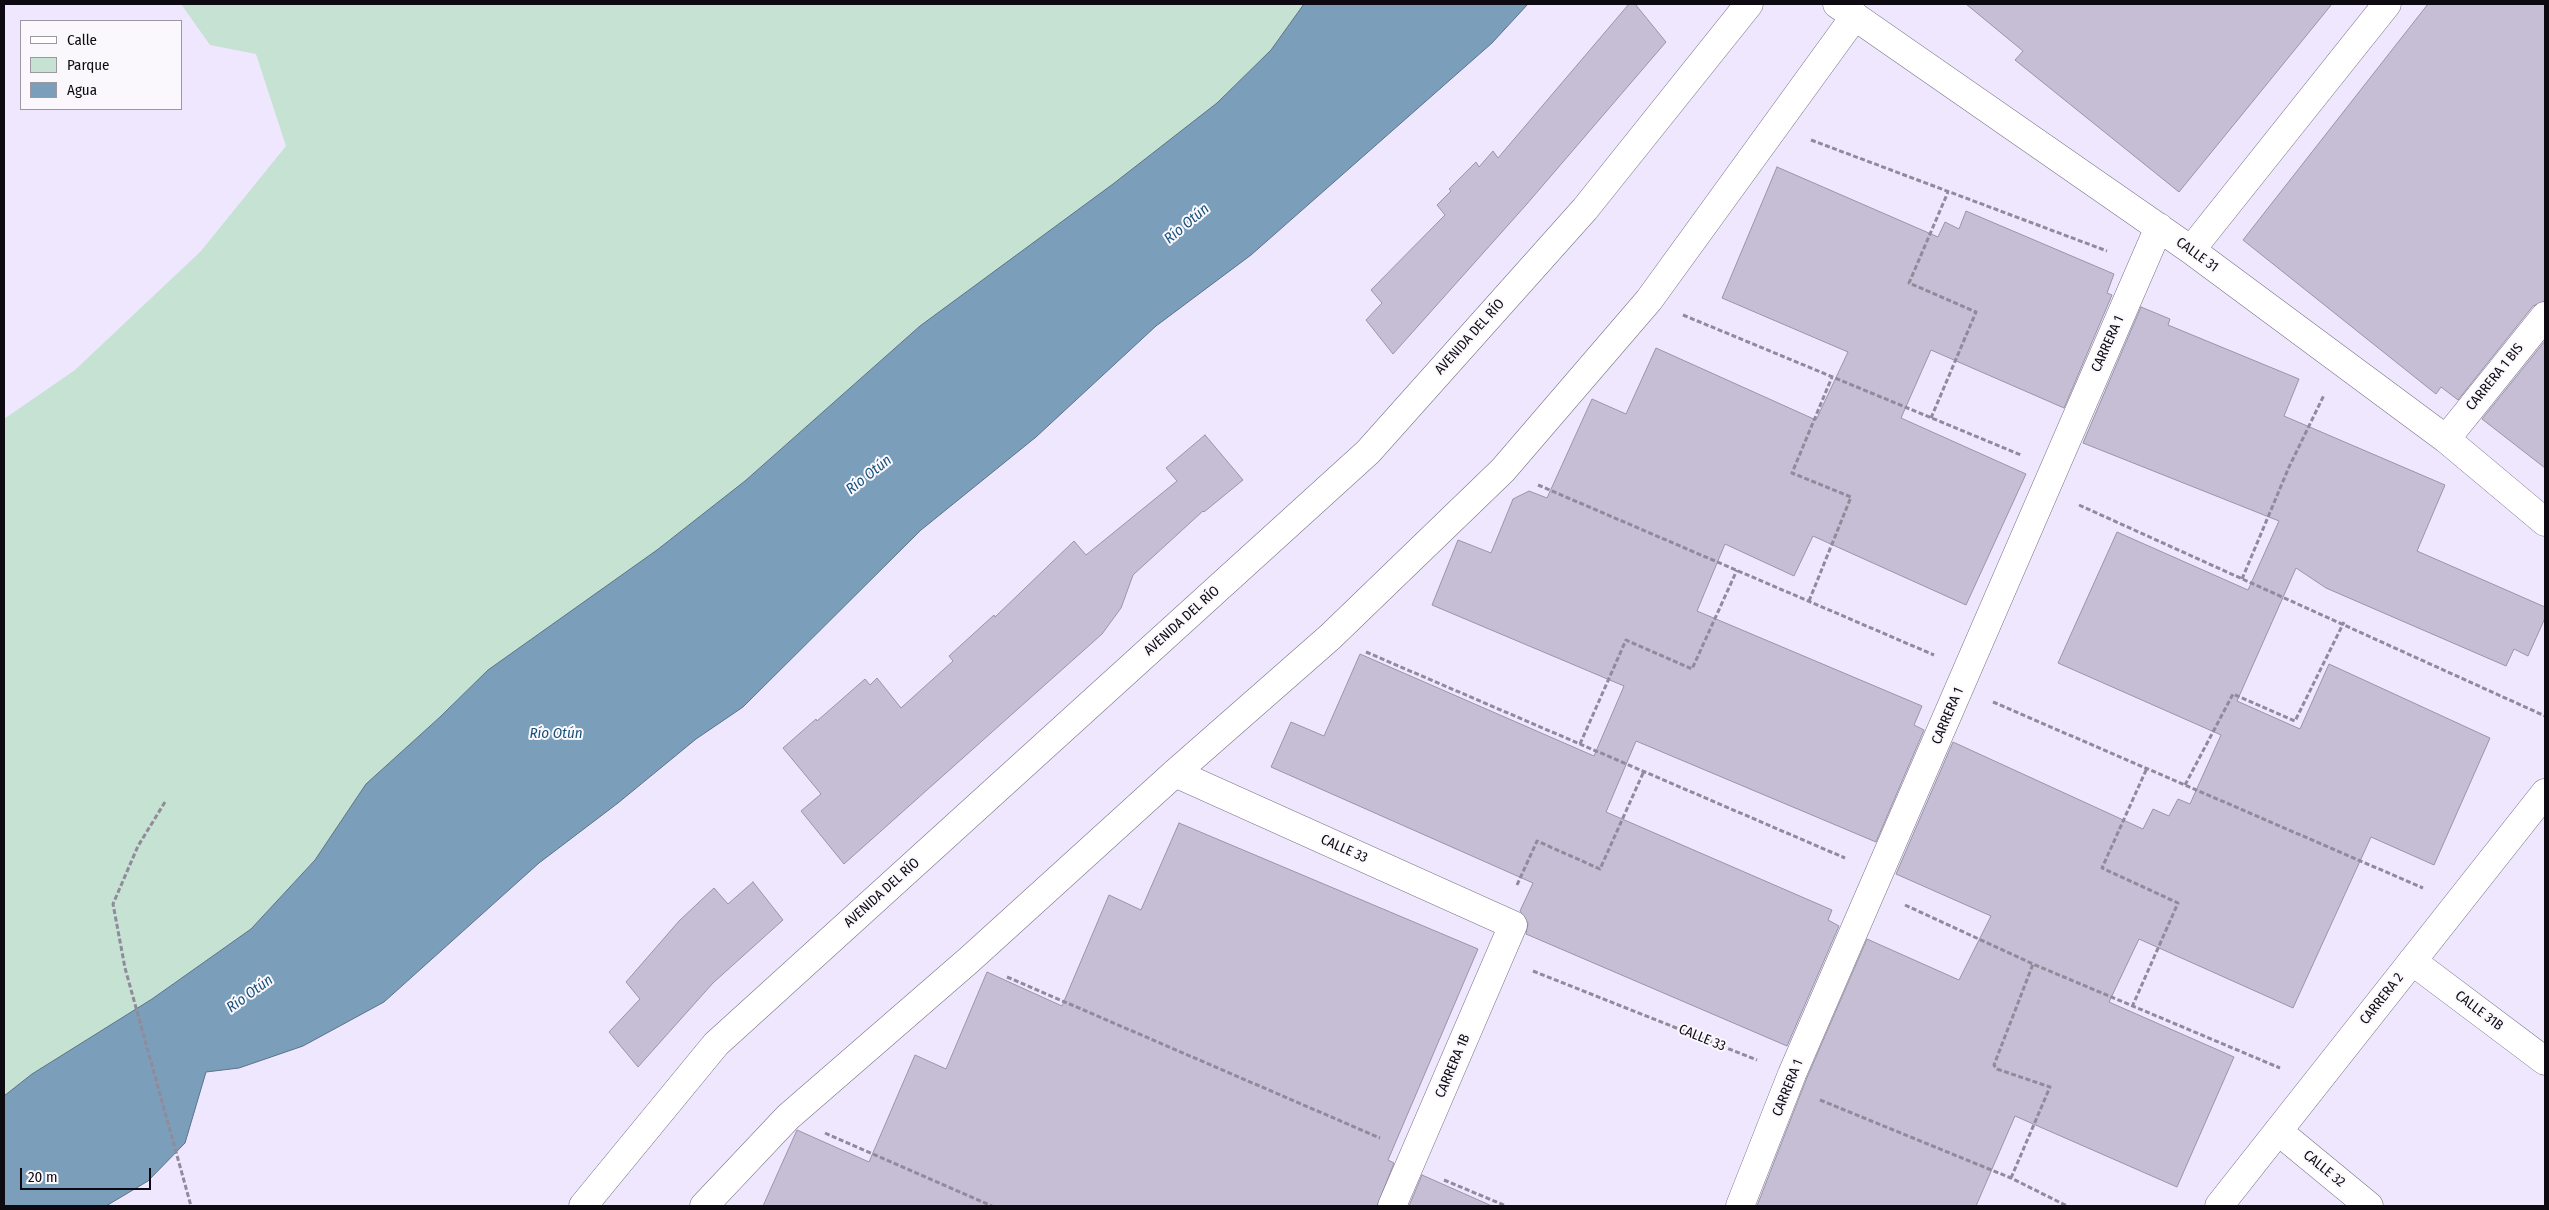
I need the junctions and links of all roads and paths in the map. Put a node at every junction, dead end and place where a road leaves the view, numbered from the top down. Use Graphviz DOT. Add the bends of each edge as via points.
graph roads {
  1 [pos="1749,4"];
  2 [pos="2387,4"];
  3 [pos="1846,10"];
  4 [pos="1776,127"];
  5 [pos="1948,192"];
  6 [pos="2159,227"];
  7 [pos="2191,250"];
  8 [pos="2143,264"];
  9 [pos="1649,300"];
  10 [pos="2545,316"];
  11 [pos="2340,363"];
  12 [pos="1832,377"];
  13 [pos="1931,418"];
  14 [pos="2446,439"];
  15 [pos="1504,470"];
  16 [pos="2050,479"];
  17 [pos="2545,522"];
  18 [pos="1737,570"];
  19 [pos="2242,579"];
  20 [pos="1808,601"];
  21 [pos="2344,622"];
  22 [pos="1330,637"];
  23 [pos="1964,679"];
  24 [pos="2545,716"];
  25 [pos="1580,744"];
  26 [pos="2148,768"];
  27 [pos="1644,771"];
  28 [pos="1175,773"];
  29 [pos="2186,785"];
  30 [pos="164,802"];
  31 [pos="2542,804"];
  32 [pos="1877,881"];
  33 [pos="2458,904"];
  34 [pos="1507,922"];
  35 [pos="1500,957"];
  36 [pos="969,960"];
  37 [pos="2412,961"];
  38 [pos="2033,964"];
  39 [pos="2132,1007"];
  40 [pos="2545,1061"];
  41 [pos="1791,1081"];
  42 [pos="2315,1083"];
  43 [pos="788,1117"];
  44 [pos="2278,1132"];
  45 [pos="1413,1159"];
  46 [pos="2011,1178"];
  47 [pos="191,1206"];
  48 [pos="583,1206"];
  49 [pos="704,1206"];
  50 [pos="992,1206"];
  51 [pos="1392,1206"];
  52 [pos="1506,1206"];
  53 [pos="1740,1206"];
  54 [pos="2068,1206"];
  55 [pos="2219,1206"];
  56 [pos="2369,1206"];
  1 -- 48 [label="street, AVENIDA DEL RÍO" via="1584,209 1368,452 716,1044"];
  2 -- 7 [label="street"];
  3 -- 4 [label="street"];
  3 -- 6 [label="street, CALLE 31"];
  4 -- 5 [label="path"];
  4 -- 9 [label="street"];
  5 -- 8 [label="path"];
  5 -- 13 [label="path" via="1909,283 1976,312"];
  6 -- 7 [label="street, CALLE 31"];
  6 -- 8 [label="street, CARRERA 1"];
  7 -- 11 [label="street, CALLE 31"];
  8 -- 16 [label="street, CARRERA 1"];
  9 -- 12 [label="path"];
  9 -- 15 [label="street"];
  10 -- 14 [label="street, CARRERA 1 BIS"];
  11 -- 14 [label="street, CALLE 31"];
  11 -- 19 [label="path" via="2289,467"];
  12 -- 13 [label="path"];
  12 -- 20 [label="path" via="1792,473 1851,497"];
  13 -- 16 [label="path"];
  14 -- 17 [label="street, CALLE 31"];
  15 -- 18 [label="path"];
  15 -- 22 [label="street"];
  16 -- 19 [label="path"];
  16 -- 23 [label="street, CARRERA 1"];
  18 -- 20 [label="path"];
  18 -- 25 [label="path" via="1692,669 1626,640"];
  19 -- 21 [label="path"];
  20 -- 23 [label="path"];
  21 -- 24 [label="path"];
  21 -- 29 [label="path" via="2295,721 2233,694"];
  22 -- 25 [label="path"];
  22 -- 28 [label="street"];
  23 -- 26 [label="path"];
  23 -- 32 [label="street, CARRERA 1"];
  25 -- 27 [label="path"];
  26 -- 29 [label="path"];
  26 -- 39 [label="path" via="2102,868 2178,903"];
  27 -- 32 [label="path"];
  27 -- 34 [label="path" via="1600,870 1537,841"];
  28 -- 34 [label="street, CALLE 33"];
  28 -- 36 [label="street"];
  29 -- 33 [label="path"];
  30 -- 47 [label="path" via="138,846 113,904 125,968"];
  31 -- 33 [label="street, CARRERA 2"];
  32 -- 38 [label="path"];
  32 -- 41 [label="street, CARRERA 1"];
  33 -- 37 [label="street, CARRERA 2"];
  34 -- 35 [label="street, CARRERA 1B"];
  35 -- 41 [label="path, CALLE 33"];
  35 -- 45 [label="street, CARRERA 1B"];
  36 -- 43 [label="street"];
  36 -- 45 [label="path"];
  37 -- 40 [label="street, CALLE 31B"];
  37 -- 42 [label="street, CARRERA 2"];
  38 -- 39 [label="path"];
  38 -- 46 [label="path" via="1994,1065 1997,1069 2050,1087"];
  39 -- 42 [label="path"];
  41 -- 46 [label="path, CALLE 33"];
  41 -- 53 [label="street, CARRERA 1"];
  42 -- 44 [label="street, CARRERA 2"];
  43 -- 49 [label="street"];
  43 -- 50 [label="path"];
  44 -- 55 [label="street, CARRERA 2"];
  44 -- 56 [label="street, CALLE 32"];
  45 -- 51 [label="street, CARRERA 1B"];
  45 -- 52 [label="path"];
  46 -- 54 [label="path, CALLE 33"];
}
